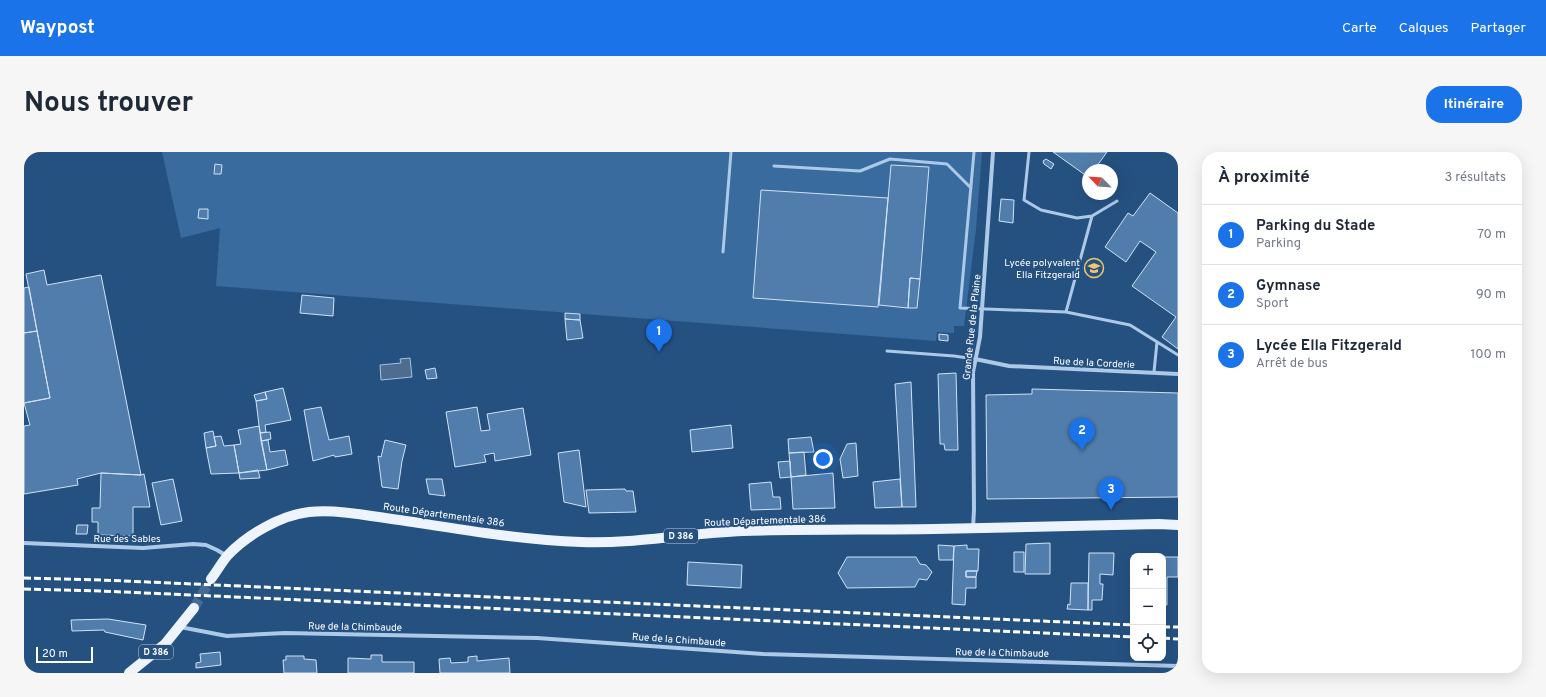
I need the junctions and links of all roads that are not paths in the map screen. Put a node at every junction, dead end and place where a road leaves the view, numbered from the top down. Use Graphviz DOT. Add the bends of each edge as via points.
graph roads {
  1 [pos="731,152"];
  2 [pos="974,152"];
  3 [pos="993,152"];
  4 [pos="1029,152"];
  5 [pos="774,166"];
  6 [pos="971,188"];
  7 [pos="1117,201"];
  8 [pos="1092,216"];
  9 [pos="723,252"];
  10 [pos="982,309"];
  11 [pos="1066,312"];
  12 [pos="1157,342"];
  13 [pos="887,351"];
  14 [pos="1178,355"];
  15 [pos="975,359"];
  16 [pos="1154,372"];
  17 [pos="1178,374"];
  18 [pos="1178,525"];
  19 [pos="973,528"];
  20 [pos="24,543"];
  21 [pos="227,556"];
  22 [pos="211,579"];
  23 [pos="194,608"];
  24 [pos="180,627"];
  25 [pos="1178,666"];
  26 [pos="129,673"];
  1 -- 9 [label="lane"];
  2 -- 6 [label="lane"];
  3 -- 10 [label="street, Grande Rue de la Plaine"];
  4 -- 8 [label="lane" via="1024,200 1041,210 1077,218"];
  5 -- 6 [label="lane" via="860,171 890,159 947,164"];
  6 -- 10 [label="lane" via="960,308"];
  7 -- 8 [label="lane"];
  8 -- 11 [label="lane"];
  10 -- 11 [label="lane"];
  10 -- 15 [label="street, Grande Rue de la Plaine"];
  11 -- 12 [label="lane" via="1130,325"];
  12 -- 14 [label="lane"];
  12 -- 16 [label="lane"];
  13 -- 15 [label="lane"];
  15 -- 16 [label="street, Rue de la Corderie" via="1009,366"];
  15 -- 19 [label="street, Grande Rue de la Plaine"];
  16 -- 17 [label="street, Rue de la Corderie"];
  18 -- 19 [label="main road, Route Départementale 386 / D 386"];
  19 -- 21 [label="main road, Route Départementale 386 / D 386" via="732,532 584,542 448,528 347,513 309,512 293,514 253,534"];
  20 -- 21 [label="street, Rue des Sables" via="143,548 193,544 218,550"];
  21 -- 22 [label="main road, Route Départementale 386 / D 386"];
  23 -- 24 [label="main road, D 386"];
  24 -- 25 [label="street, Rue de la Chimbaude" via="227,636 285,633 537,638 763,654"];
  24 -- 26 [label="main road, D 386" via="165,644"];
}
